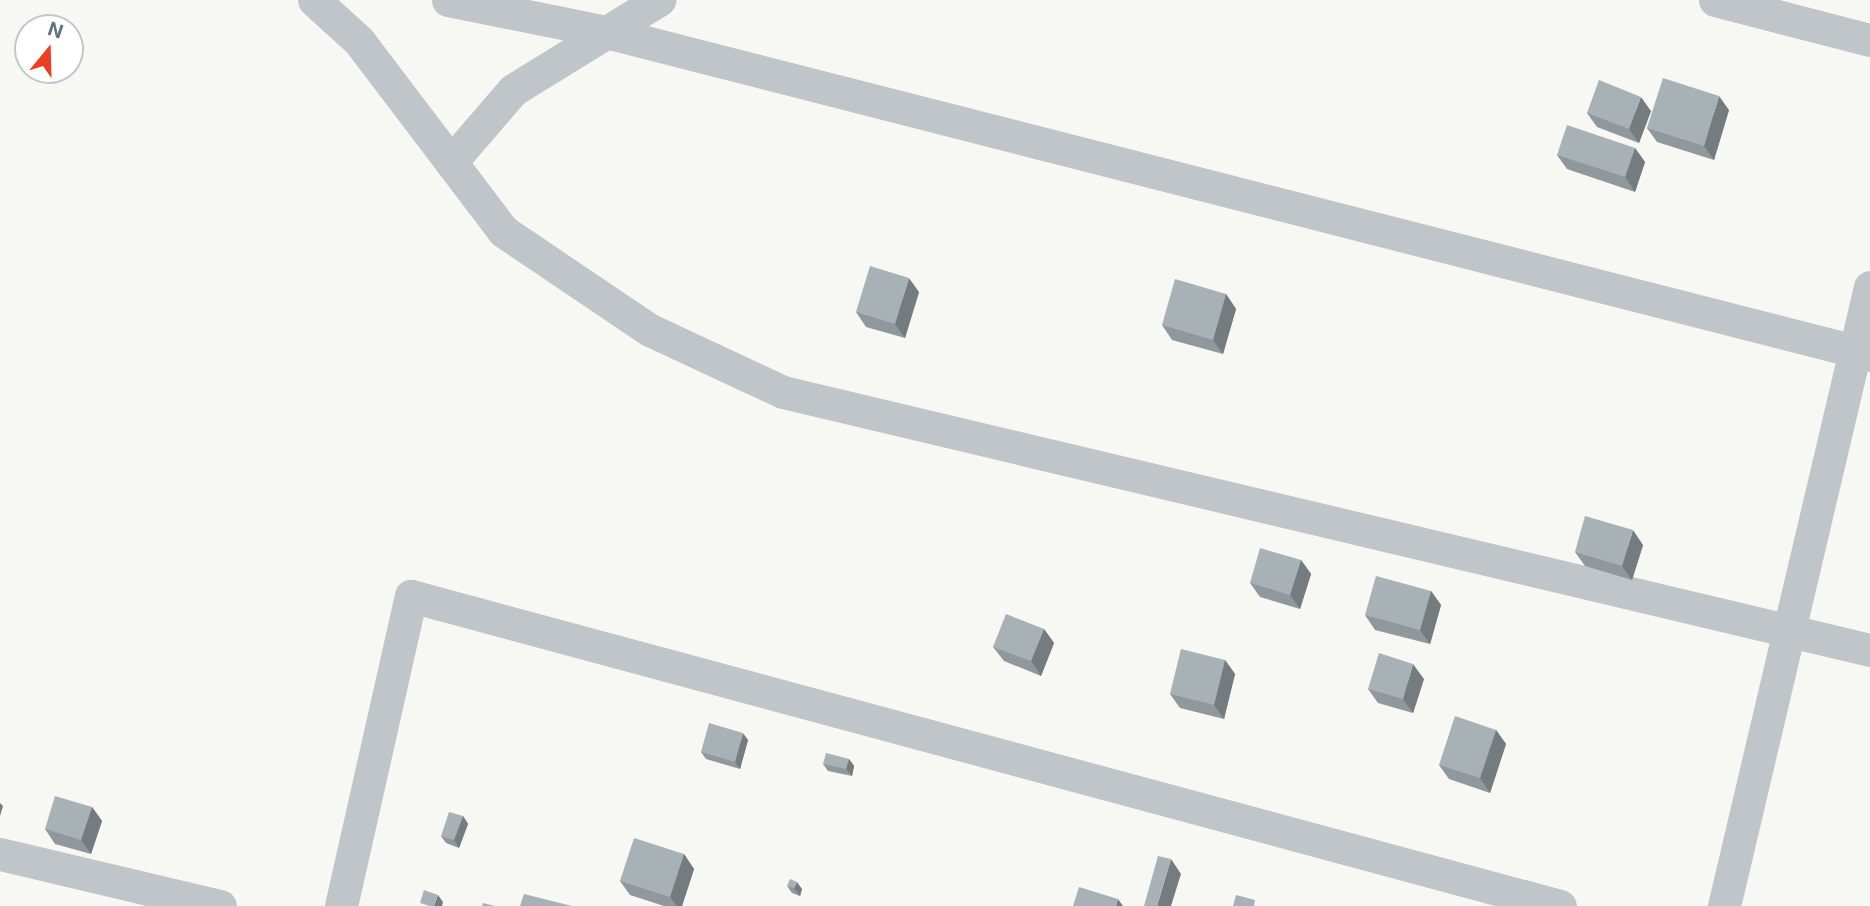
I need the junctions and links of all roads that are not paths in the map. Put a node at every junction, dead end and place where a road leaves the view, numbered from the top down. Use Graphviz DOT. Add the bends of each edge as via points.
graph roads {
  1 [pos="314,0"];
  2 [pos="448,0"];
  3 [pos="659,0"];
  4 [pos="1715,0"];
  5 [pos="606,32"];
  6 [pos="1870,40"];
  7 [pos="451,162"];
  8 [pos="1870,288"];
  9 [pos="1862,354"];
  10 [pos="1789,631"];
  11 [pos="1870,650"];
  12 [pos="0,854"];
  13 [pos="220,906"];
  14 [pos="341,906"];
  15 [pos="1560,906"];
  16 [pos="1724,906"];
  1 -- 7 [label="street" via="359,41"];
  2 -- 5 [label="street"];
  3 -- 5 [label="street"];
  4 -- 6 [label="street"];
  5 -- 7 [label="street" via="513,90"];
  5 -- 9 [label="street"];
  7 -- 10 [label="street" via="503,231 650,330 783,392"];
  8 -- 9 [label="street"];
  9 -- 10 [label="street"];
  10 -- 11 [label="street"];
  10 -- 16 [label="street"];
  12 -- 13 [label="street"];
  14 -- 15 [label="street" via="411,596"];
}
